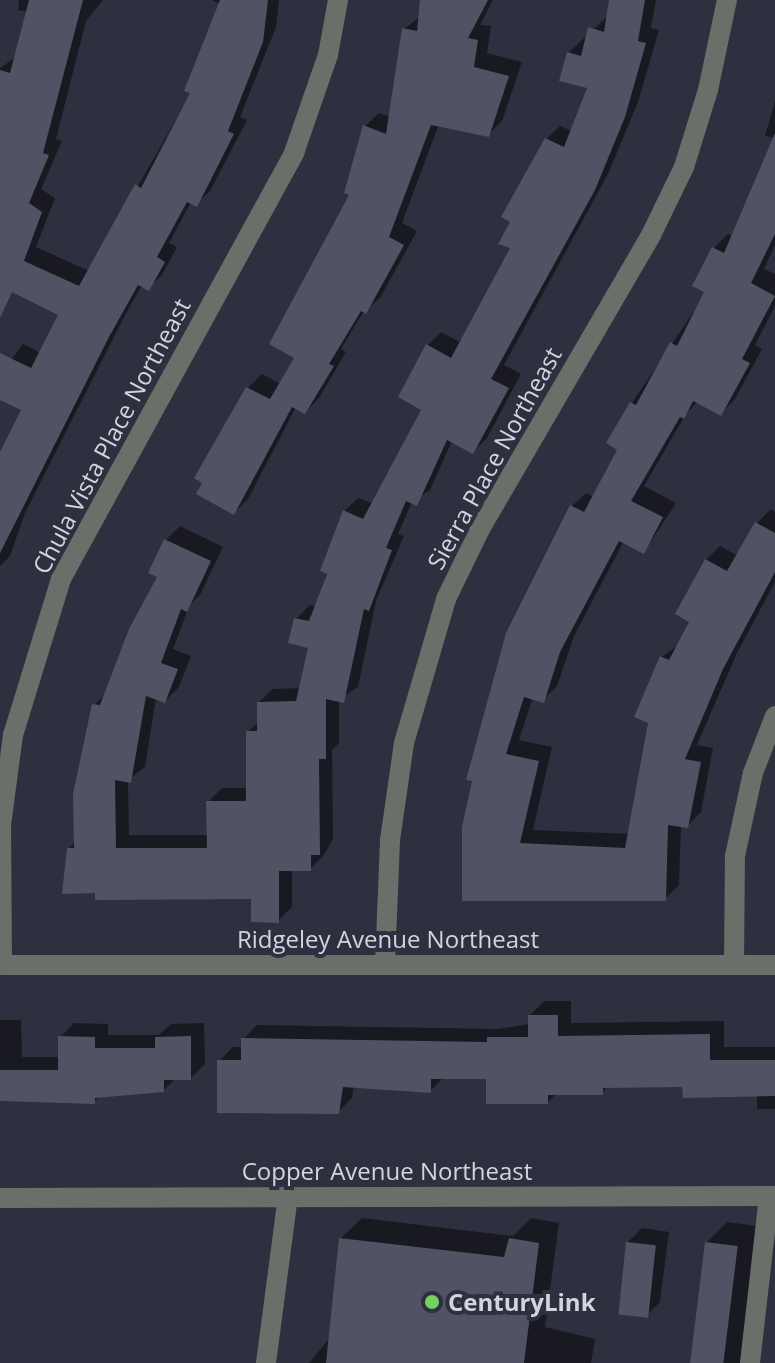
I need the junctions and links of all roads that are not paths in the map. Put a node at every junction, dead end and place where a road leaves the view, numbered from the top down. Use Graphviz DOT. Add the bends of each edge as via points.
graph roads {
  1 [pos="338,0"];
  2 [pos="727,0"];
  3 [pos="775,716"];
  4 [pos="1,965"];
  5 [pos="385,965"];
  6 [pos="734,965"];
  7 [pos="775,965"];
  8 [pos="772,1196"];
  9 [pos="288,1197"];
  10 [pos="0,1198"];
  11 [pos="266,1363"];
  12 [pos="750,1363"];
  1 -- 4 [label="street, Chula Vista Place Northeast" via="328,55 294,153 61,579 13,735 1,825"];
  2 -- 5 [label="street, Sierra Place Northeast" via="708,90 684,167 446,599 404,743 390,840"];
  3 -- 6 [label="street" via="753,773 735,856"];
  4 -- 5 [label="street, Ridgeley Avenue Northeast"];
  5 -- 6 [label="street, Ridgeley Avenue Northeast"];
  6 -- 7 [label="street, Ridgeley Avenue Northeast"];
  8 -- 9 [label="street, Copper Avenue Northeast"];
  8 -- 12 [label="street"];
  9 -- 10 [label="street, Copper Avenue Northeast"];
  9 -- 11 [label="street"];
}
